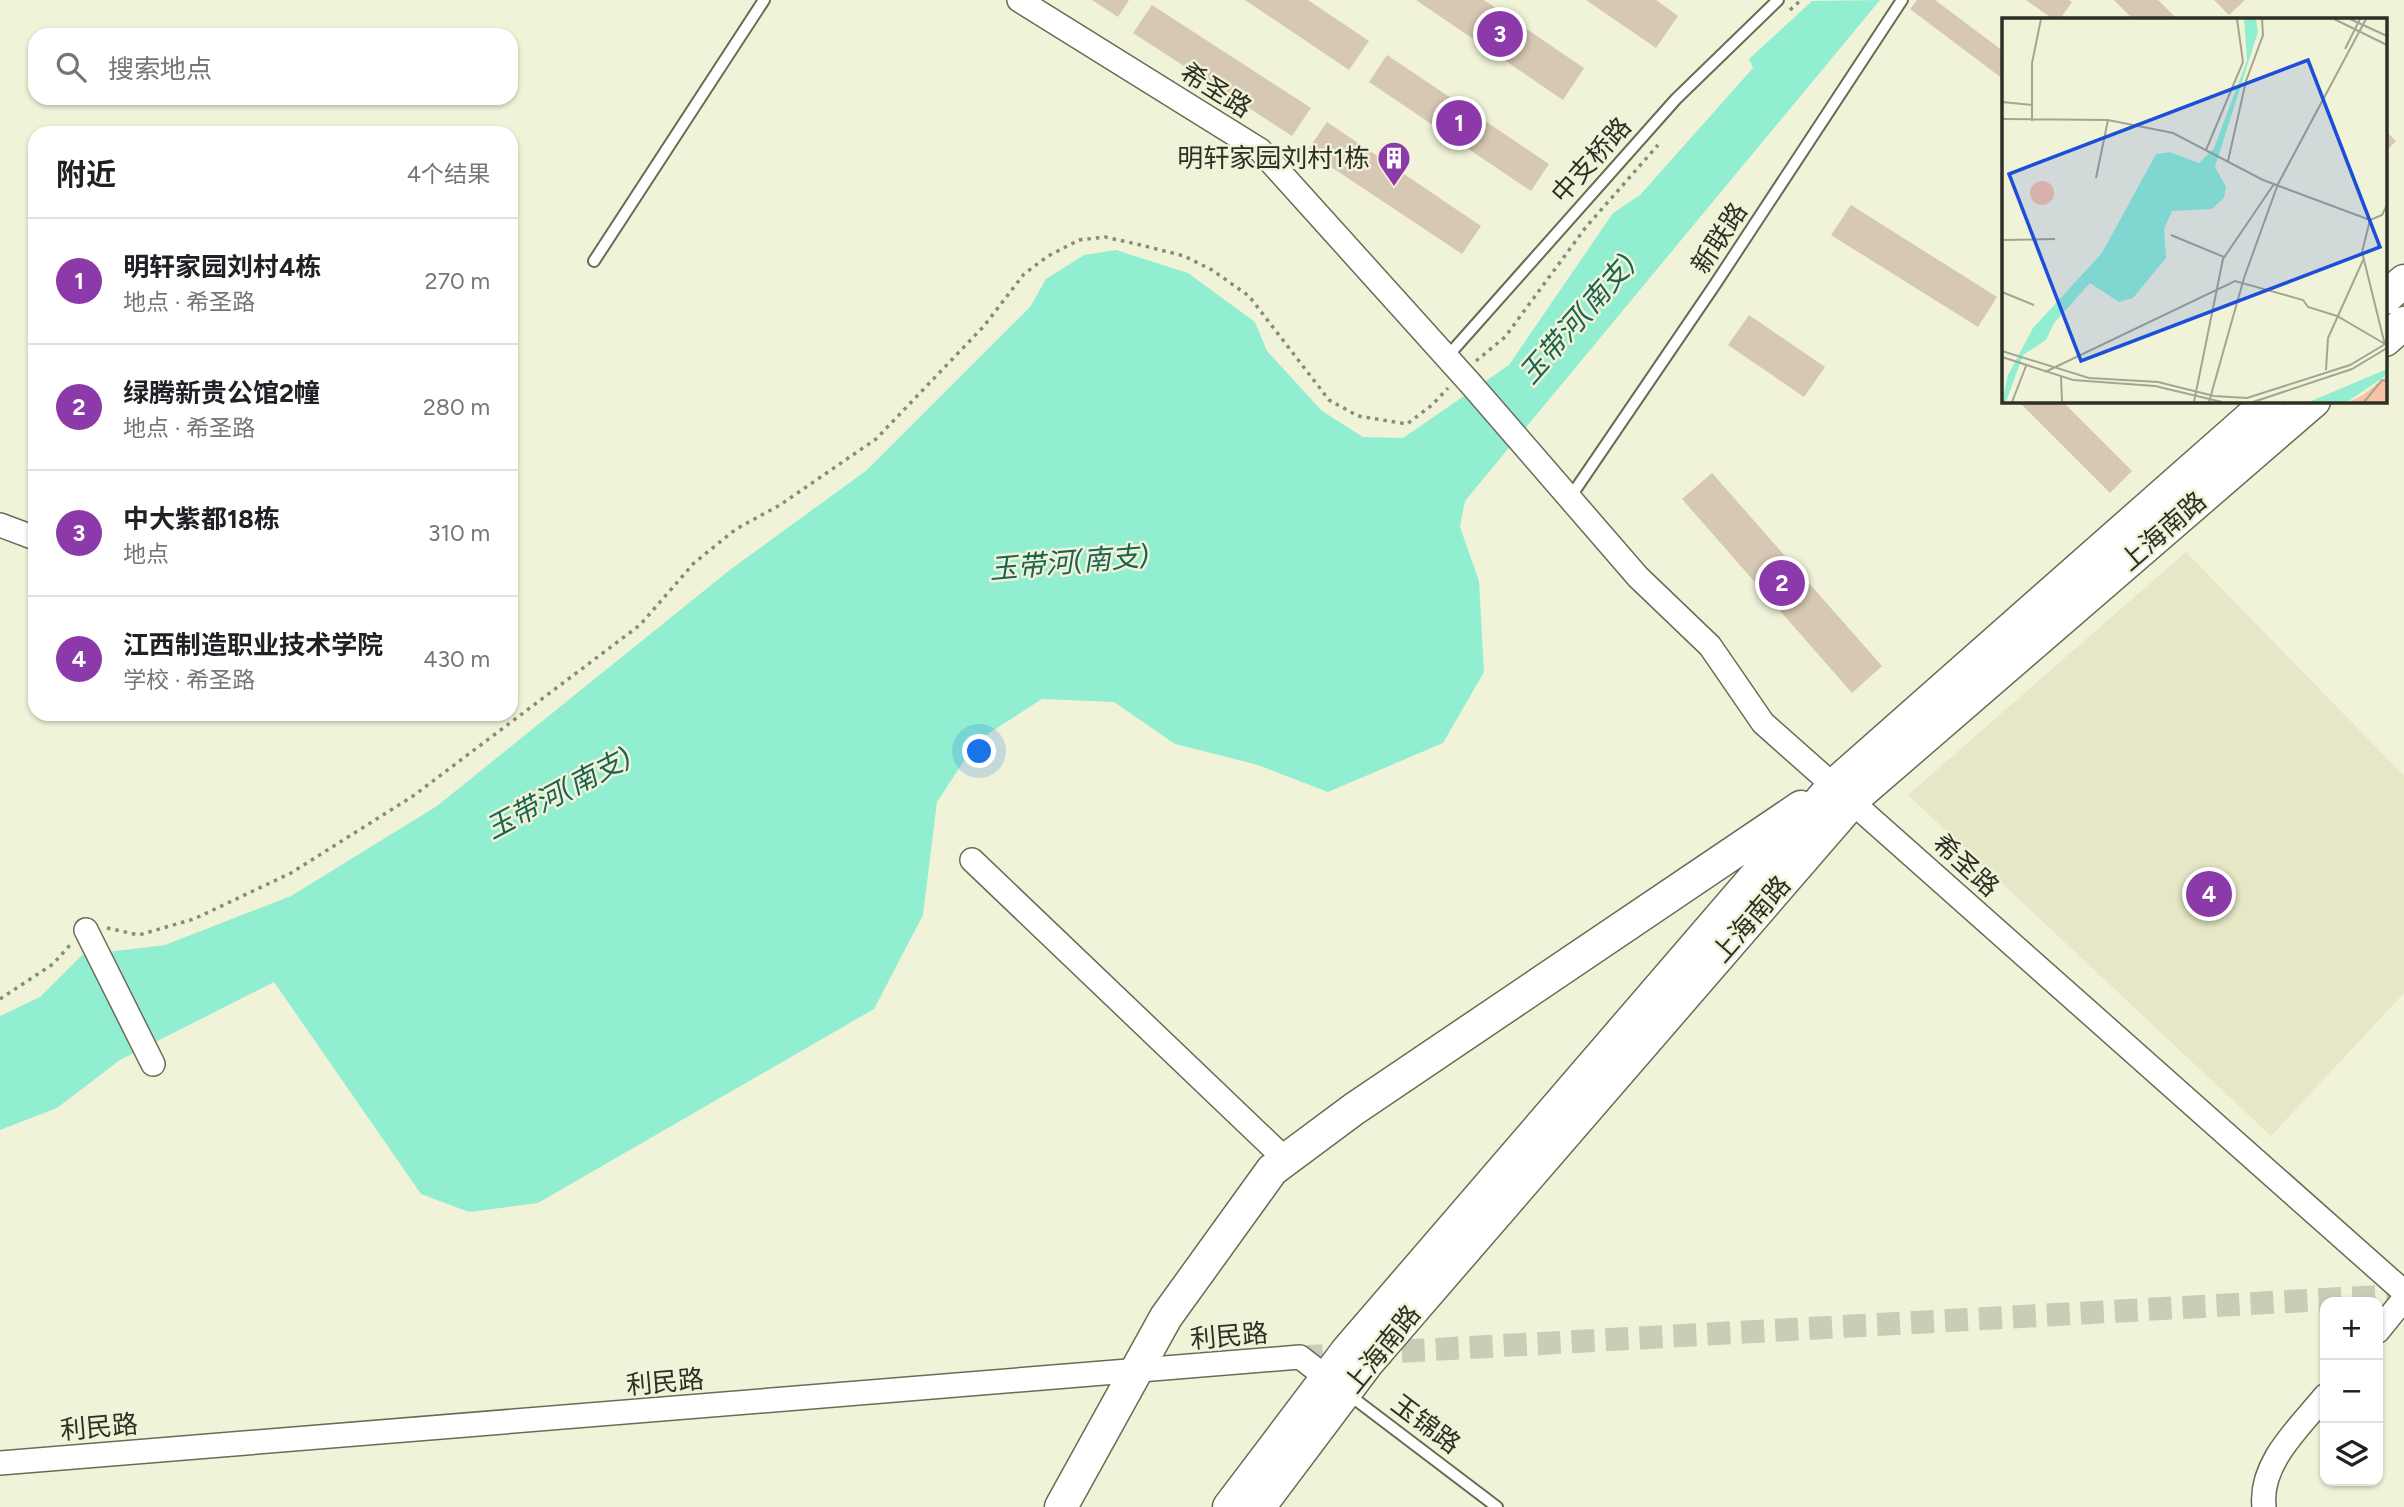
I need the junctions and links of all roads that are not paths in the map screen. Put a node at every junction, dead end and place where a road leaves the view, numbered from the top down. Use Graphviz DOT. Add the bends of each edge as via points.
graph roads {
  1 [pos="764,0"];
  2 [pos="1019,0"];
  3 [pos="1779,0"];
  4 [pos="1902,0"];
  5 [pos="594,261"];
  6 [pos="2404,281"];
  7 [pos="2386,297"];
  8 [pos="2404,323"];
  9 [pos="2386,339"];
  10 [pos="1459,371"];
  11 [pos="2268,402"];
  12 [pos="2313,402"];
  13 [pos="1569,499"];
  14 [pos="0,525"];
  15 [pos="28,535"];
  16 [pos="1844,793"];
  17 [pos="972,860"];
  18 [pos="86,930"];
  19 [pos="153,1064"];
  20 [pos="1286,1160"];
  21 [pos="2404,1292"];
  22 [pos="2404,1298"];
  23 [pos="2383,1325"];
  24 [pos="1138,1372"];
  25 [pos="1336,1385"];
  26 [pos="2320,1402"];
  27 [pos="0,1463"];
  28 [pos="1061,1507"];
  29 [pos="1229,1507"];
  30 [pos="1259,1507"];
  31 [pos="1497,1507"];
  32 [pos="2264,1507"];
  1 -- 5 [label="lane"];
  2 -- 10 [label="street, 希圣路" via="1260,150"];
  3 -- 10 [label="lane, 中支桥路" via="1676,99"];
  4 -- 13 [label="lane, 新联路"];
  6 -- 7 [label="main road"];
  8 -- 9 [label="main road"];
  10 -- 13 [label="street, 希圣路"];
  11 -- 16 [label="main road, 上海南路"];
  12 -- 16 [label="main road, 上海南路"];
  13 -- 16 [label="street, 希圣路" via="1638,577 1710,646 1763,723"];
  14 -- 15 [label="street"];
  16 -- 20 [label="main road, 上海南路" via="1354,1109"];
  16 -- 21 [label="street, 希圣路"];
  16 -- 25 [label="main road, 上海南路"];
  17 -- 20 [label="street"];
  18 -- 19 [label="street"];
  20 -- 24 [label="main road, 上海南路" via="1272,1170 1166,1317"];
  22 -- 23 [label="street"];
  24 -- 25 [label="street, 利民路" via="1300,1357"];
  24 -- 27 [label="street, 利民路"];
  24 -- 28 [label="main road, 上海南路"];
  25 -- 29 [label="main road, 上海南路"];
  25 -- 30 [label="main road, 上海南路"];
  25 -- 31 [label="lane, 玉锦路"];
  26 -- 32 [label="street" via="2273,1460"];
}
